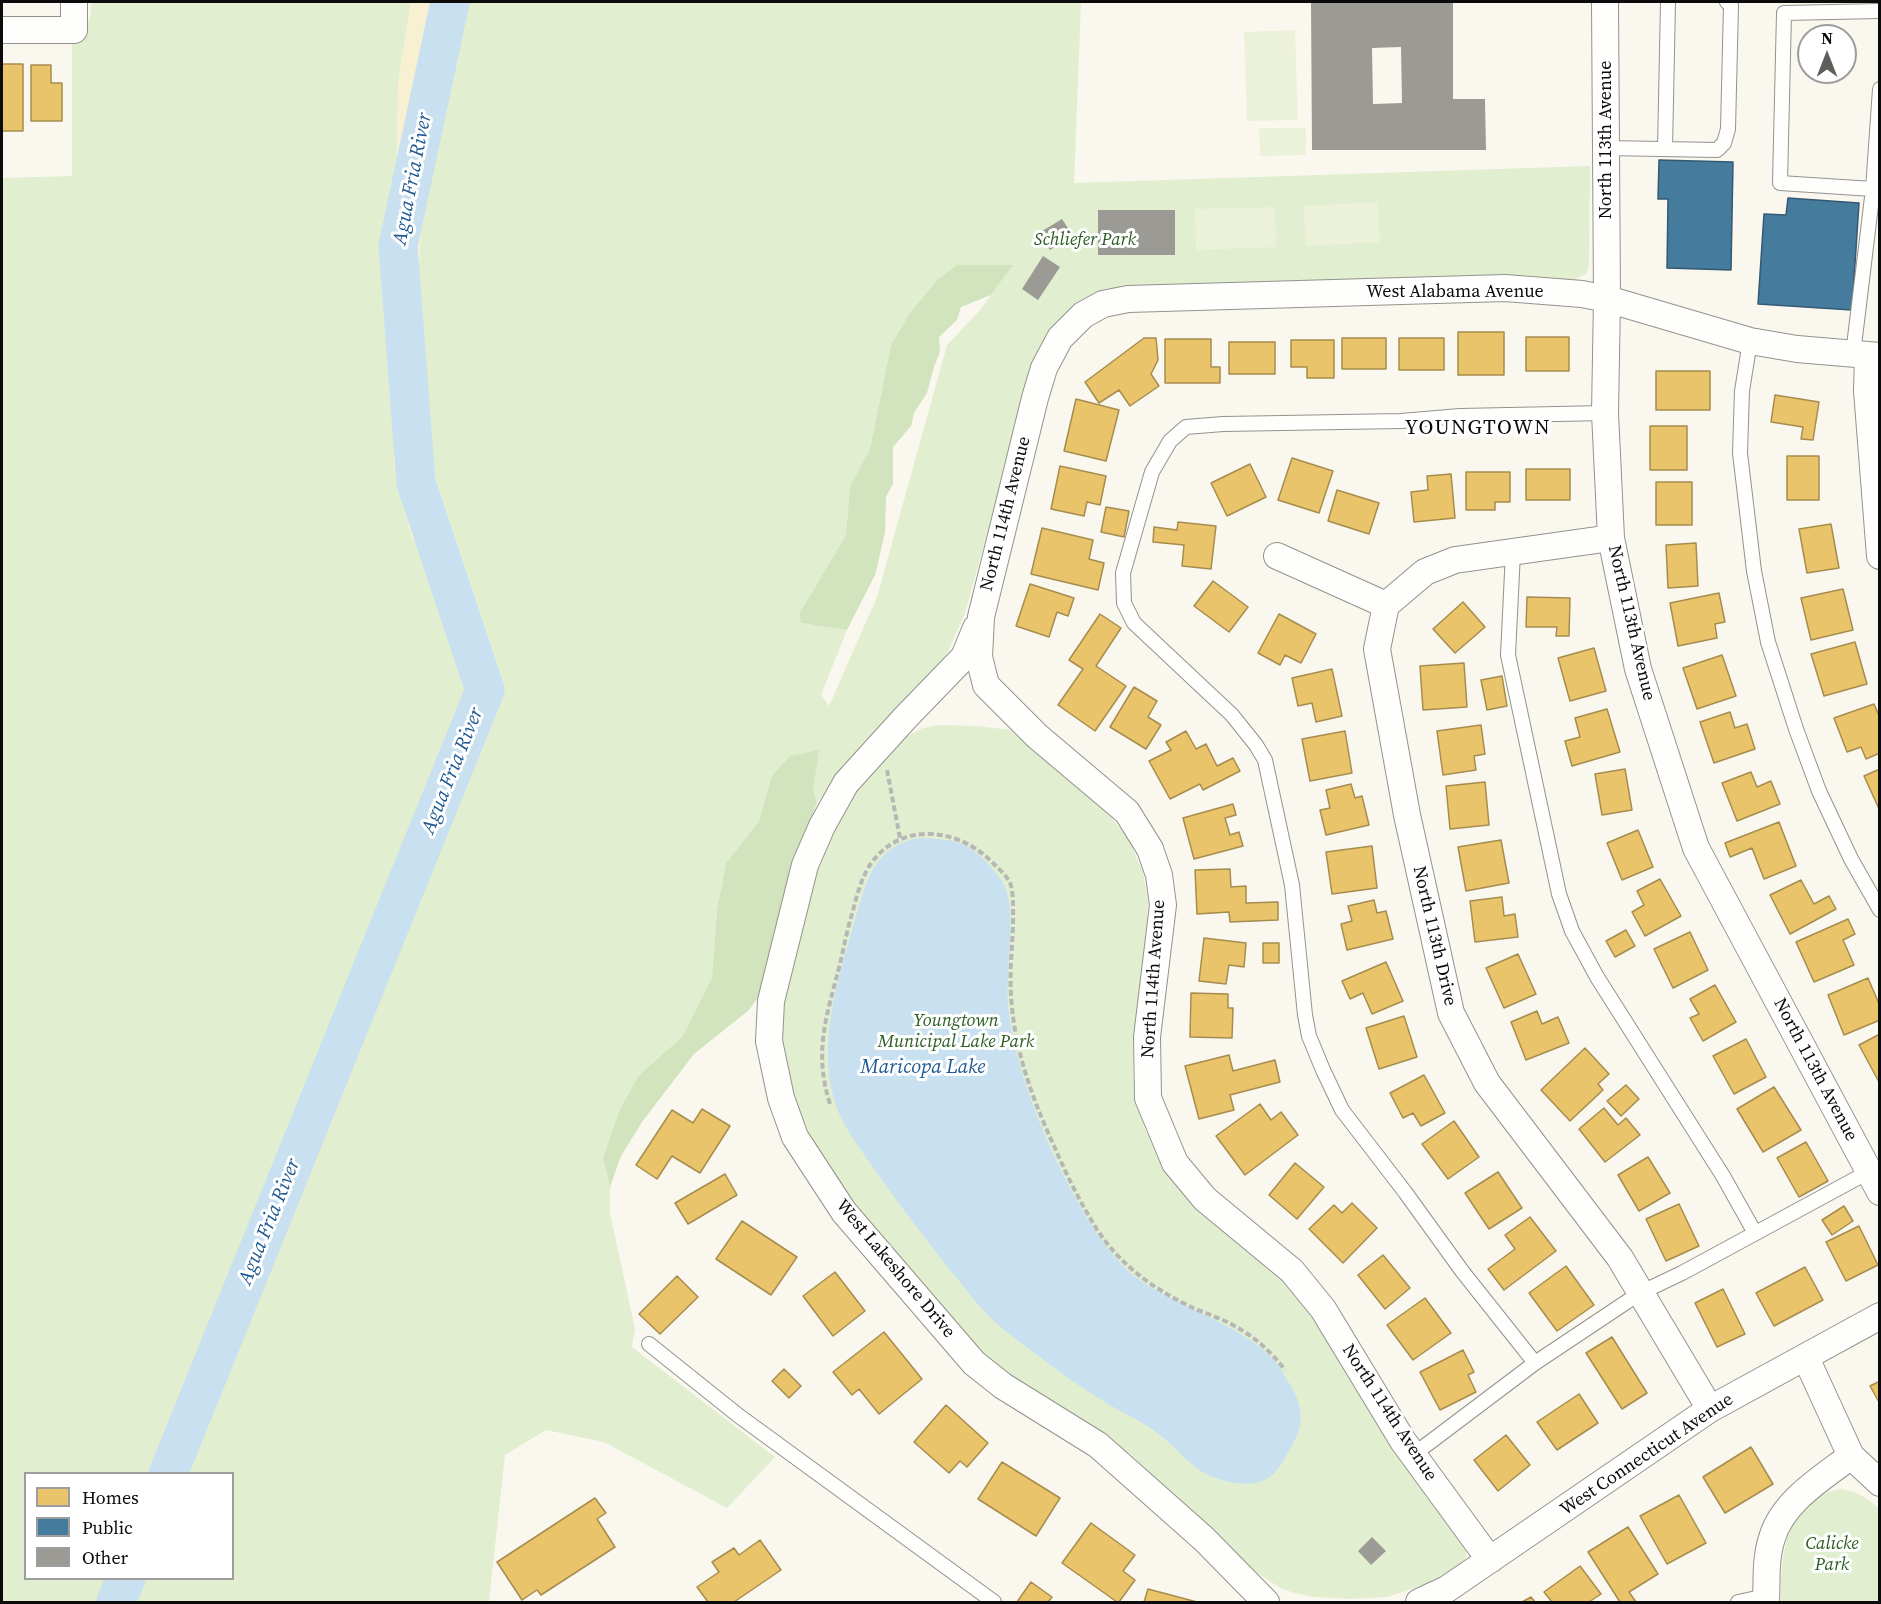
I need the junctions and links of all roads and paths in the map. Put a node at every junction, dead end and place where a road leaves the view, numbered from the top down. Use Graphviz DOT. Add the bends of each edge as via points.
graph roads {
  1 [pos="74,2"];
  2 [pos="1609,2"];
  3 [pos="1668,2"];
  4 [pos="1727,2"];
  5 [pos="1880,11"];
  6 [pos="2,30"];
  7 [pos="1880,89"];
  8 [pos="1606,148"];
  9 [pos="1665,149"];
  10 [pos="1873,189"];
  11 [pos="1607,299"];
  12 [pos="1068,329"];
  13 [pos="1750,341"];
  14 [pos="1867,355"];
  15 [pos="1605,413"];
  16 [pos="1611,538"];
  17 [pos="1513,552"];
  18 [pos="1277,556"];
  19 [pos="1880,556"];
  20 [pos="1386,605"];
  21 [pos="981,617"];
  22 [pos="886,770"];
  23 [pos="900,838"];
  24 [pos="1880,910"];
  25 [pos="830,1104"];
  26 [pos="1876,1177"];
  27 [pos="1755,1233"];
  28 [pos="1640,1293"];
  29 [pos="1880,1316"];
  30 [pos="649,1344"];
  31 [pos="1806,1358"];
  32 [pos="1535,1363"];
  33 [pos="1285,1370"];
  34 [pos="1710,1409"];
  35 [pos="1413,1455"];
  36 [pos="1851,1456"];
  37 [pos="1880,1484"];
  38 [pos="1490,1560"];
  39 [pos="1766,1599"];
  40 [pos="994,1602"];
  41 [pos="1266,1602"];
  42 [pos="1419,1602"];
  43 [pos="1738,1602"];
  1 -- 6 [label="street" via="74,30"];
  2 -- 8 [label="street, North 113th Avenue"];
  3 -- 9 [label="lane"];
  4 -- 9 [label="lane" via="1731,5 1728,129 1724,143 1716,150"];
  5 -- 10 [label="lane" via="1784,13 1780,183"];
  7 -- 10 [label="lane"];
  8 -- 9 [label="lane"];
  8 -- 11 [label="street, North 113th Avenue"];
  10 -- 14 [label="lane"];
  11 -- 12 [label="street, West Alabama Avenue" via="1505,288 1128,299 1103,304"];
  11 -- 13 [label="street, West Alabama Avenue"];
  11 -- 15 [label="street, North 113th Avenue"];
  12 -- 21 [label="street, North 114th Avenue" via="1051,353 1035,398"];
  13 -- 14 [label="street, West Alabama Avenue"];
  13 -- 24 [label="lane" via="1742,391 1740,453 1754,572 1768,642 1819,791"];
  14 -- 19 [label="street"];
  15 -- 16 [label="street, North 113th Avenue"];
  15 -- 32 [label="lane" via="1186,427 1170,441 1152,472 1123,573 1124,603 1134,623 1232,715 1265,760 1292,885 1309,1036 1342,1110"];
  16 -- 17 [label="street"];
  16 -- 26 [label="street, North 113th Avenue" via="1638,669 1696,848"];
  17 -- 20 [label="street" via="1455,561 1425,572"];
  17 -- 27 [label="lane" via="1508,655 1559,894 1572,931"];
  18 -- 20 [label="street"];
  20 -- 28 [label="street, North 113th Drive" via="1377,649 1407,815 1451,1013 1487,1083 1620,1258"];
  21 -- 35 [label="street, North 114th Avenue" via="979,657 986,685 1037,736 1127,812 1150,849 1163,904 1147,1037 1148,1098 1175,1163 1205,1199 1292,1270 1323,1309"];
  21 -- 41 [label="street, West Lakeshore Drive" via="964,657 846,783 805,865 771,1001 769,1041 781,1098 795,1137 844,1212 974,1363 1003,1386 1098,1445 1204,1539"];
  22 -- 23 [label="path"];
  23 -- 25 [label="path" via="867,870 849,923 822,1048 824,1085"];
  23 -- 33 [label="path" via="918,834 953,838 968,844 1006,876 1011,886 1014,922 1010,987 1020,1055 1031,1094 1063,1168 1100,1233 1141,1278 1248,1334"];
  26 -- 27 [label="lane"];
  27 -- 28 [label="lane"];
  28 -- 32 [label="lane"];
  28 -- 34 [label="street, North 113th Drive"];
  29 -- 31 [label="street, West Connecticut Avenue"];
  30 -- 40 [label="lane" via="739,1416"];
  31 -- 34 [label="street, West Connecticut Avenue"];
  31 -- 36 [label="street"];
  32 -- 35 [label="lane"];
  34 -- 38 [label="street, West Connecticut Avenue"];
  35 -- 38 [label="street, North 114th Avenue"];
  36 -- 37 [label="street"];
  36 -- 39 [label="street" via="1794,1501 1781,1520 1772,1536 1766,1565"];
  38 -- 42 [label="street, West Connecticut Avenue" via="1447,1589"];
  39 -- 43 [label="lane"];
}
